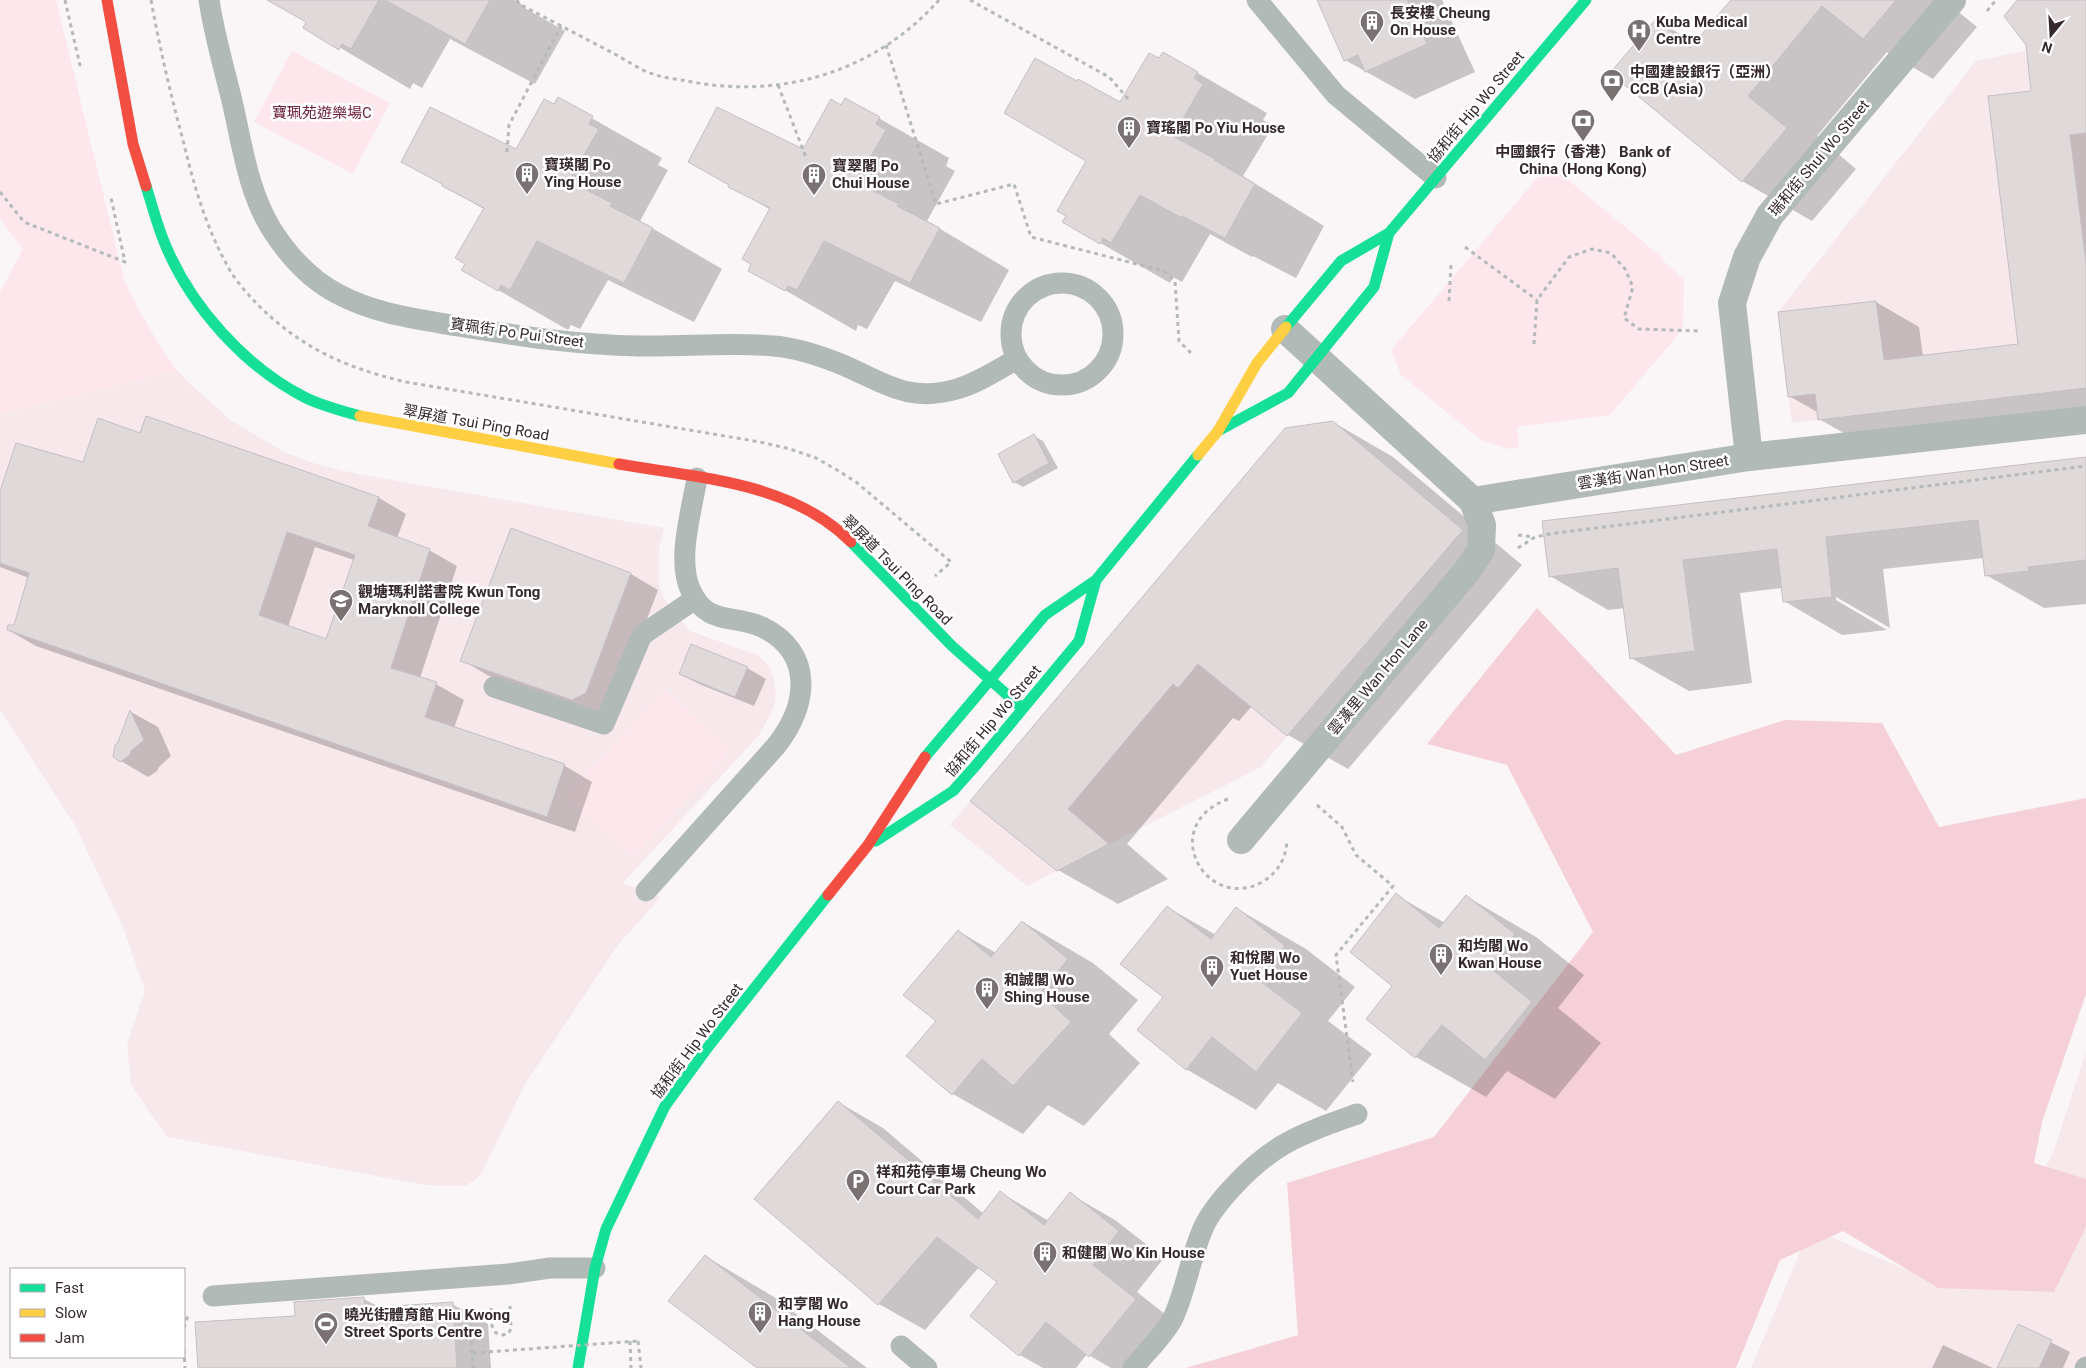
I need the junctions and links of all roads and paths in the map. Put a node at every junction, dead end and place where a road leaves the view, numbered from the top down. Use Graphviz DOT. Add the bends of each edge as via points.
graph roads {
  1 [pos="65,0"];
  2 [pos="107,0"];
  3 [pos="209,0"];
  4 [pos="517,0"];
  5 [pos="939,0"];
  6 [pos="970,0"];
  7 [pos="1257,0"];
  8 [pos="1586,0"];
  9 [pos="1952,0"];
  10 [pos="561,26"];
  11 [pos="886,45"];
  12 [pos="83,78"];
  13 [pos="778,85"];
  14 [pos="1130,101"];
  15 [pos="507,152"];
  16 [pos="807,160"];
  17 [pos="1436,178"];
  18 [pos="0,192"];
  19 [pos="110,194"];
  20 [pos="1389,233"];
  21 [pos="1465,247"];
  22 [pos="1451,265"];
  23 [pos="1537,300"];
  24 [pos="1449,301"];
  25 [pos="1285,329"];
  26 [pos="1708,332"];
  27 [pos="1534,344"];
  28 [pos="1193,355"];
  29 [pos="1318,358"];
  30 [pos="1017,359"];
  31 [pos="2086,420"];
  32 [pos="1218,431"];
  33 [pos="1749,457"];
  34 [pos="2086,466"];
  35 [pos="697,478"];
  36 [pos="1473,501"];
  37 [pos="1515,551"];
  38 [pos="1096,580"];
  39 [pos="695,599"];
  40 [pos="989,680"];
  41 [pos="494,687"];
  42 [pos="1022,708"];
  43 [pos="1314,803"];
  44 [pos="1241,840"];
  45 [pos="868,845"];
  46 [pos="646,891"];
  47 [pos="1357,1114"];
  48 [pos="595,1268"];
  49 [pos="508,1274"];
  50 [pos="213,1296"];
  51 [pos="490,1299"];
  52 [pos="468,1301"];
  53 [pos="630,1342"];
  54 [pos="901,1346"];
  55 [pos="473,1353"];
  56 [pos="473,1368"];
  57 [pos="578,1368"];
  58 [pos="631,1368"];
  59 [pos="640,1368"];
  60 [pos="927,1368"];
  61 [pos="1133,1368"];
  1 -- 12 [label="path"];
  2 -- 35 [label="main road, 翠屏道 Tsui Ping Road" via="133,144 165,244 202,310 249,359 306,398 373,420"];
  3 -- 30 [label="lane, 寶珮街 Po Pui Street" via="246,162 261,209 286,249 302,266 318,281 360,304 412,318 540,338 636,346 773,346 796,349 821,356 898,390 918,394 958,389"];
  4 -- 10 [label="path"];
  5 -- 11 [label="path" via="916,24"];
  6 -- 14 [label="path" via="1109,77"];
  7 -- 17 [label="lane" via="1336,95"];
  8 -- 17 [label="main road, 協和街 Hip Wo Street"];
  9 -- 33 [label="street, 瑞和街 Shui Wo Street" via="1770,215 1747,257 1732,302"];
  10 -- 13 [label="path" via="654,74 709,86 746,88"];
  10 -- 15 [label="path" via="509,125"];
  11 -- 13 [label="path" via="845,67"];
  11 -- 28 [label="path" via="936,204 1014,184 1030,237 1164,271 1175,281 1179,341"];
  13 -- 16 [label="path"];
  17 -- 20 [label="main road, 協和街 Hip Wo Street"];
  18 -- 19 [label="path" via="24,222 125,262"];
  20 -- 25 [label="main road, 協和街 Hip Wo Street" via="1341,261"];
  20 -- 29 [label="main road, 協和街 Hip Wo Street" via="1374,288"];
  21 -- 23 [label="path"];
  22 -- 24 [label="path"];
  23 -- 26 [label="path" via="1569,257 1592,249 1611,252 1625,269 1633,287 1624,318 1639,329"];
  23 -- 27 [label="path"];
  25 -- 29 [label="street"];
  25 -- 32 [label="main road, 協和街 Hip Wo Street" via="1257,363"];
  29 -- 32 [label="main road, 協和街 Hip Wo Street" via="1288,393"];
  29 -- 36 [label="street"];
  30 -- 30 [label="lane" via="1011,328 1015,313 1023,300 1036,290 1050,284 1066,283 1083,288 1098,297 1108,312 1113,329 1111,347 1104,363 1092,376 1077,383 1059,385 1041,381 1026,371"];
  31 -- 33 [label="street, 雲漢街 Wan Hon Street"];
  32 -- 38 [label="main road, 協和街 Hip Wo Street"];
  33 -- 36 [label="street, 雲漢街 Wan Hon Street"];
  34 -- 37 [label="path" via="1549,534 1535,537"];
  35 -- 39 [label="lane" via="685,564 688,584"];
  35 -- 40 [label="main road, 翠屏道 Tsui Ping Road" via="780,496 811,510 838,528"];
  36 -- 44 [label="street, 雲漢里 Wan Hon Lane" via="1482,526 1480,550 1467,571"];
  38 -- 40 [label="main road, 協和街 Hip Wo Street" via="1045,615"];
  38 -- 42 [label="main road, 協和街 Hip Wo Street" via="1079,641"];
  39 -- 41 [label="lane" via="642,635 604,724"];
  39 -- 46 [label="lane" via="708,613 756,625 784,643 799,669 801,696 788,732"];
  40 -- 42 [label="main road, 翠屏道 Tsui Ping Road"];
  40 -- 45 [label="main road, 協和街 Hip Wo Street" via="921,762"];
  42 -- 45 [label="main road, 協和街 Hip Wo Street" via="953,791"];
  43 -- 47 [label="path" via="1342,827 1356,855 1393,886 1336,955"];
  45 -- 48 [label="main road, 協和街 Hip Wo Street" via="708,1047 666,1106 616,1205"];
  47 -- 61 [label="lane" via="1285,1142 1248,1170 1222,1199 1202,1230 1172,1318 1160,1338"];
  48 -- 49 [label="lane" via="550,1268"];
  48 -- 57 [label="main road, 協和街 Hip Wo Street"];
  49 -- 50 [label="lane"];
  49 -- 51 [label="path" via="511,1328 508,1333 496,1333 492,1326"];
  52 -- 55 [label="path"];
  53 -- 55 [label="path, bridge"];
  53 -- 58 [label="path"];
  53 -- 59 [label="path" via="638,1341"];
  54 -- 60 [label="lane"];
  55 -- 56 [label="path"];
}
